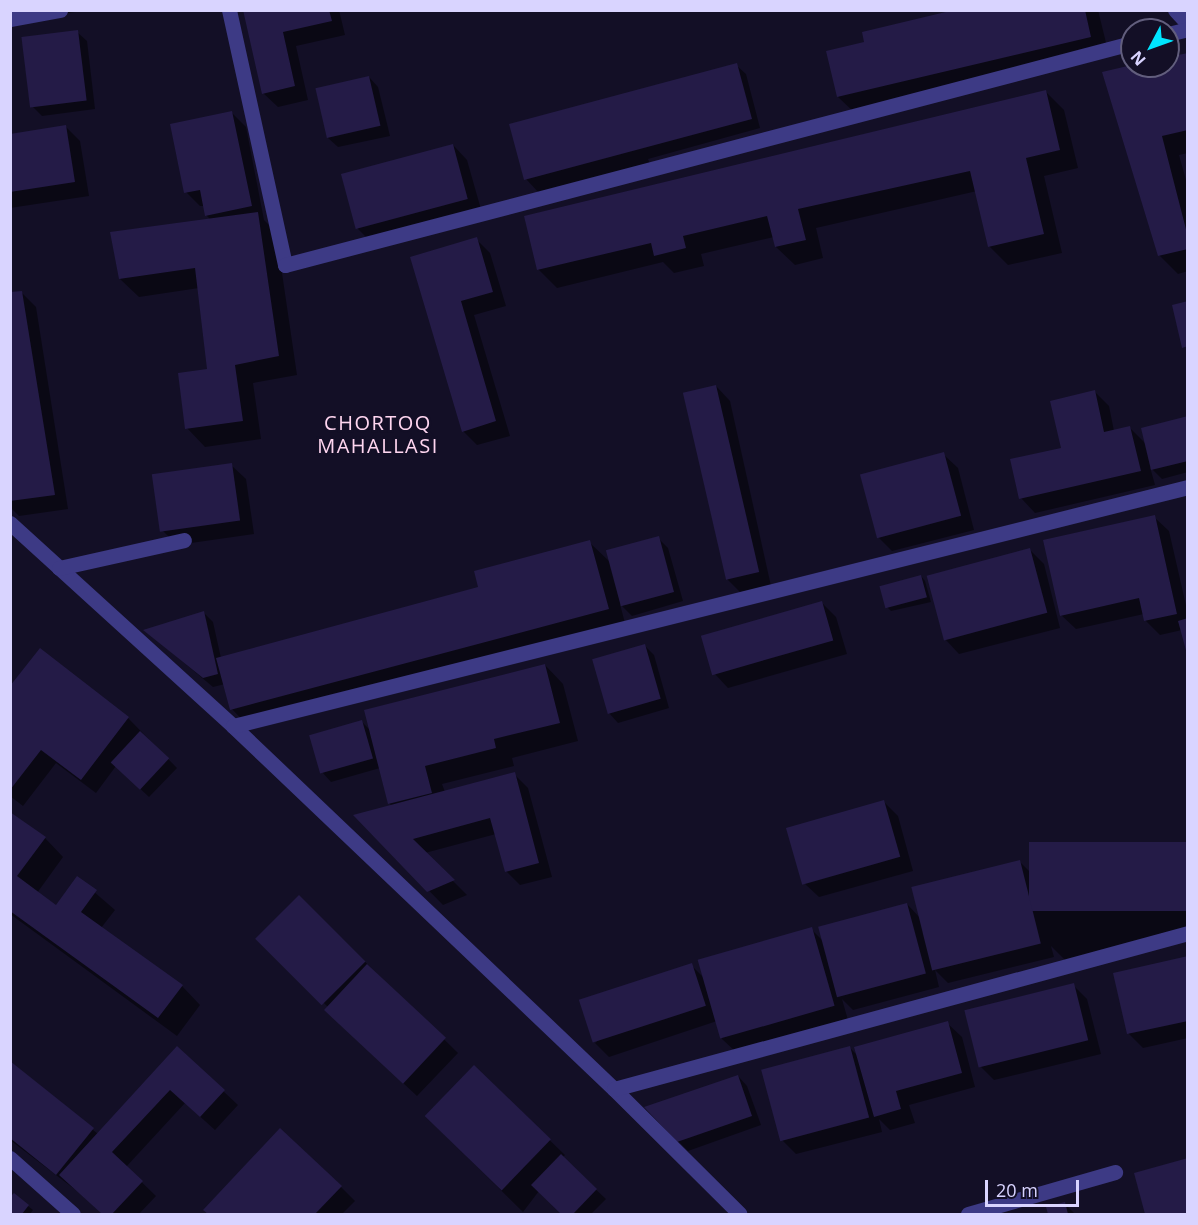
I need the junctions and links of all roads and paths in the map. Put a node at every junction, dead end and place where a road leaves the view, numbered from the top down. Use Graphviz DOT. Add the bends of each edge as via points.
graph roads {
  1 [pos="60,10"];
  2 [pos="229,10"];
  3 [pos="1175,10"];
  4 [pos="10,19"];
  5 [pos="1188,24"];
  6 [pos="1120,46"];
  7 [pos="1188,487"];
  8 [pos="10,523"];
  9 [pos="184,540"];
  10 [pos="59,567"];
  11 [pos="233,726"];
  12 [pos="1188,933"];
  13 [pos="614,1089"];
  14 [pos="10,1158"];
  15 [pos="1115,1172"];
  16 [pos="73,1215"];
  17 [pos="740,1215"];
  18 [pos="968,1215"];
  1 -- 4 [label="street"];
  2 -- 6 [label="street" via="285,266"];
  3 -- 5 [label="street"];
  7 -- 11 [label="street"];
  8 -- 10 [label="street"];
  9 -- 10 [label="street"];
  10 -- 11 [label="street"];
  11 -- 13 [label="street"];
  12 -- 13 [label="street"];
  13 -- 17 [label="street"];
  14 -- 16 [label="street"];
  15 -- 18 [label="street"];
}
